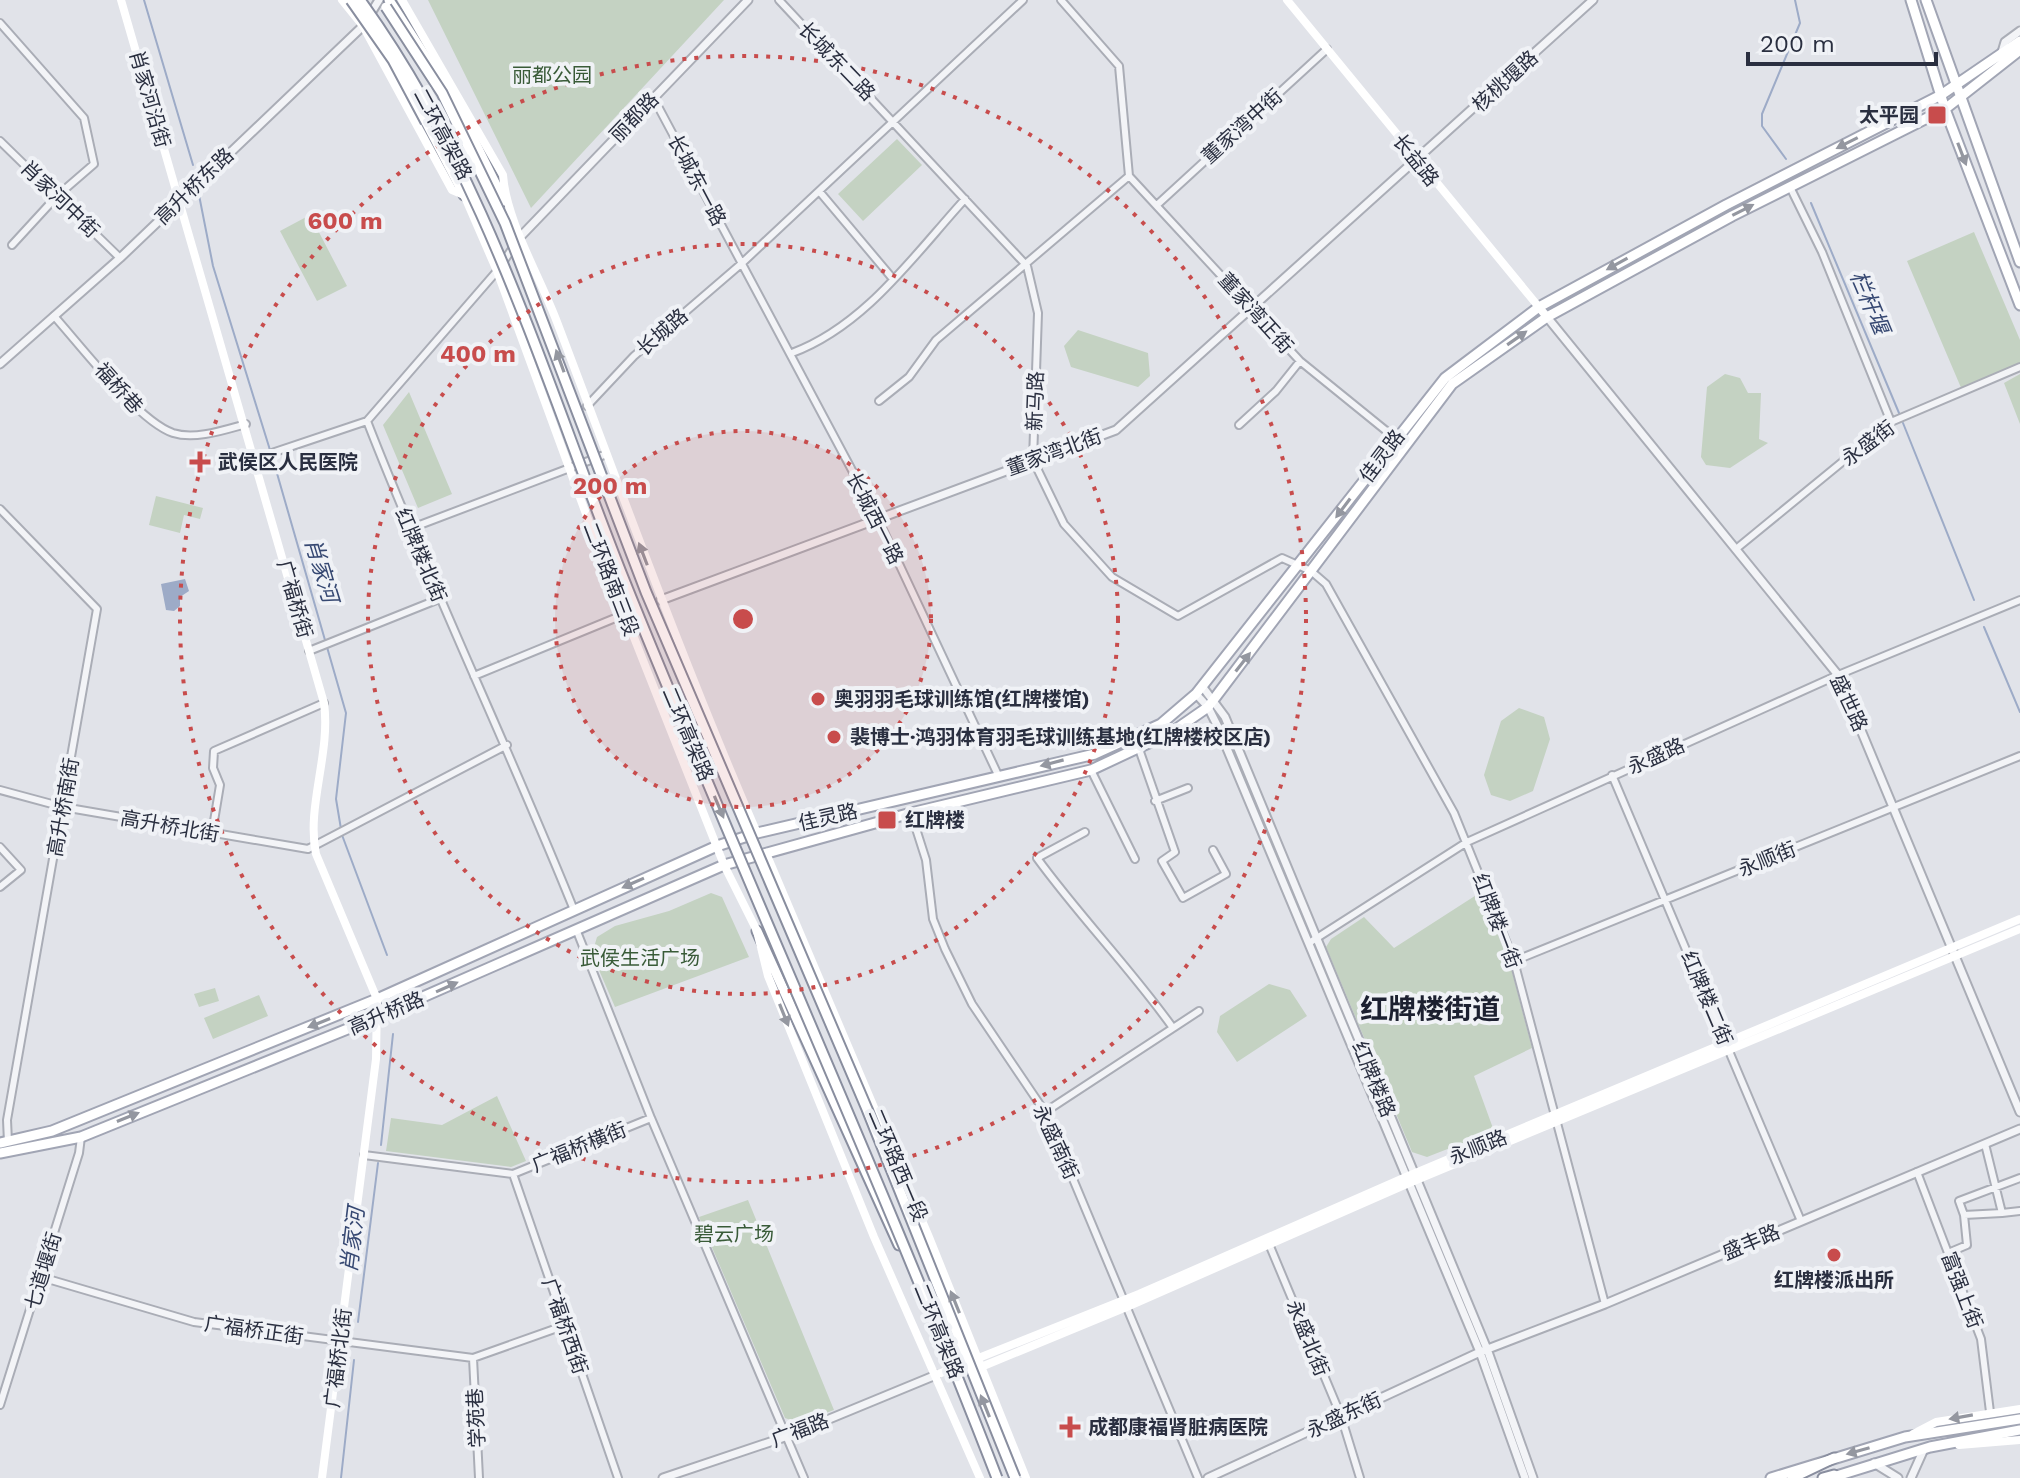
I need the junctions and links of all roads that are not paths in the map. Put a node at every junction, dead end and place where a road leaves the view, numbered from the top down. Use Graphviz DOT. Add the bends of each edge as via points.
graph roads {
  1 [pos="121,0"];
  2 [pos="342,0"];
  3 [pos="351,0"];
  4 [pos="360,0"];
  5 [pos="380,0"];
  6 [pos="389,0"];
  7 [pos="402,0"];
  8 [pos="748,0"];
  9 [pos="779,0"];
  10 [pos="1023,0"];
  11 [pos="1061,0"];
  12 [pos="1287,0"];
  13 [pos="1593,0"];
  14 [pos="1911,0"];
  15 [pos="1926,0"];
  16 [pos="0,23"];
  17 [pos="363,26"];
  18 [pos="2020,31"];
  19 [pos="2020,41"];
  20 [pos="1327,49"];
  21 [pos="2020,50"];
  22 [pos="2004,58"];
  23 [pos="2020,60"];
  24 [pos="1954,86"];
  25 [pos="1941,95"];
  26 [pos="653,97"];
  27 [pos="1960,99"];
  28 [pos="1945,109"];
  29 [pos="894,121"];
  30 [pos="0,141"];
  31 [pos="1417,162"];
  32 [pos="1129,176"];
  33 [pos="1790,186"];
  34 [pos="819,191"];
  35 [pos="464,195"];
  36 [pos="57,196"];
  37 [pos="179,199"];
  38 [pos="965,199"];
  39 [pos="504,201"];
  40 [pos="1158,204"];
  41 [pos="522,235"];
  42 [pos="12,245"];
  43 [pos="120,258"];
  44 [pos="2020,262"];
  45 [pos="741,264"];
  46 [pos="1027,266"];
  47 [pos="497,271"];
  48 [pos="893,279"];
  49 [pos="2020,305"];
  50 [pos="1539,307"];
  51 [pos="1252,308"];
  52 [pos="54,316"];
  53 [pos="1547,317"];
  54 [pos="792,353"];
  55 [pos="1300,361"];
  56 [pos="0,364"];
  57 [pos="2020,367"];
  58 [pos="879,401"];
  59 [pos="587,406"];
  60 [pos="367,421"];
  61 [pos="1891,422"];
  62 [pos="246,424"];
  63 [pos="1239,425"];
  64 [pos="1395,438"];
  65 [pos="604,455"];
  66 [pos="254,459"];
  67 [pos="1033,460"];
  68 [pos="570,467"];
  69 [pos="0,509"];
  70 [pos="878,519"];
  71 [pos="409,529"];
  72 [pos="1736,549"];
  73 [pos="1299,566"];
  74 [pos="1311,571"];
  75 [pos="439,599"];
  76 [pos="661,600"];
  77 [pos="2020,600"];
  78 [pos="625,614"];
  79 [pos="309,651"];
  80 [pos="1838,675"];
  81 [pos="474,676"];
  82 [pos="1199,690"];
  83 [pos="324,703"];
  84 [pos="1211,703"];
  85 [pos="507,745"];
  86 [pos="1139,749"];
  87 [pos="2020,756"];
  88 [pos="1091,770"];
  89 [pos="1612,775"];
  90 [pos="999,777"];
  91 [pos="1188,788"];
  92 [pos="0,790"];
  93 [pos="1155,801"];
  94 [pos="63,807"];
  95 [pos="1894,807"];
  96 [pos="911,813"];
  97 [pos="1085,832"];
  98 [pos="212,833"];
  99 [pos="757,833"];
  100 [pos="1467,842"];
  101 [pos="717,846"];
  102 [pos="0,847"];
  103 [pos="315,848"];
  104 [pos="1213,850"];
  105 [pos="766,853"];
  106 [pos="1135,859"];
  107 [pos="724,865"];
  108 [pos="0,887"];
  109 [pos="1665,900"];
  110 [pos="574,910"];
  111 [pos="2020,919"];
  112 [pos="576,929"];
  113 [pos="2020,929"];
  114 [pos="757,931"];
  115 [pos="1312,941"];
  116 [pos="1954,951"];
  117 [pos="1514,961"];
  118 [pos="377,999"];
  119 [pos="1199,1011"];
  120 [pos="377,1017"];
  121 [pos="1173,1028"];
  122 [pos="1727,1047"];
  123 [pos="1045,1112"];
  124 [pos="2020,1112"];
  125 [pos="651,1118"];
  126 [pos="1558,1119"];
  127 [pos="2020,1129"];
  128 [pos="81,1137"];
  129 [pos="4,1142"];
  130 [pos="1985,1144"];
  131 [pos="0,1153"];
  132 [pos="364,1155"];
  133 [pos="1917,1172"];
  134 [pos="513,1174"];
  135 [pos="1411,1178"];
  136 [pos="2020,1178"];
  137 [pos="1996,1188"];
  138 [pos="2020,1211"];
  139 [pos="2002,1213"];
  140 [pos="1964,1215"];
  141 [pos="1801,1221"];
  142 [pos="1269,1244"];
  143 [pos="1948,1253"];
  144 [pos="41,1277"];
  145 [pos="924,1290"];
  146 [pos="1127,1302"];
  147 [pos="1605,1304"];
  148 [pos="563,1326"];
  149 [pos="340,1342"];
  150 [pos="1484,1350"];
  151 [pos="473,1358"];
  152 [pos="979,1362"];
  153 [pos="936,1375"];
  154 [pos="0,1405"];
  155 [pos="2020,1409"];
  156 [pos="1341,1416"];
  157 [pos="1990,1418"];
  158 [pos="2020,1419"];
  159 [pos="2020,1430"];
  160 [pos="788,1436"];
  161 [pos="2020,1440"];
  162 [pos="1927,1448"];
  163 [pos="1834,1458"];
  164 [pos="1872,1463"];
  165 [pos="1832,1476"];
  166 [pos="322,1478"];
  167 [pos="479,1478"];
  168 [pos="618,1478"];
  169 [pos="663,1478"];
  170 [pos="804,1478"];
  171 [pos="980,1478"];
  172 [pos="997,1478"];
  173 [pos="1015,1478"];
  174 [pos="1026,1478"];
  175 [pos="1198,1478"];
  176 [pos="1208,1478"];
  177 [pos="1360,1478"];
  178 [pos="1525,1478"];
  179 [pos="1533,1478"];
  180 [pos="1771,1478"];
  181 [pos="1792,1478"];
  182 [pos="1823,1478"];
  183 [pos="1898,1478"];
  184 [pos="1911,1478"];
  1 -- 37 [label="main road, 肖家河沿街"];
  2 -- 17 [label="main road, 二环路南三段"];
  3 -- 35 [label="main road, bridge" via="393,60"];
  4 -- 145 [label="main road, 二环高架路, one-way, bridge" via="412,77 501,255 624,578"];
  5 -- 17 [label="street, 高升桥东路"];
  173 -- 5 [label="main road, 二环高架路, one-way, bridge" via="867,1109 646,592 505,223 442,93"];
  6 -- 39 [label="main road, bridge" via="456,104"];
  7 -- 39 [label="main road, 二环路南三段" via="503,175"];
  8 -- 26 [label="street, 丽都路"];
  9 -- 29 [label="street, 长城东二路"];
  10 -- 29 [label="street, 长城路"];
  11 -- 32 [label="street" via="1119,66"];
  12 -- 20 [label="main road, 长益路"];
  13 -- 31 [label="street, 核桃堰路"];
  14 -- 25 [label="main road"];
  15 -- 24 [label="main road"];
  16 -- 36 [label="street" via="84,118 94,164"];
  17 -- 35 [label="main road, 二环路南三段" via="452,190"];
  17 -- 37 [label="street, 高升桥东路"];
  18 -- 22 [label="street" via="2005,42"];
  19 -- 22 [label="main road, 佳灵路"];
  20 -- 31 [label="main road, 长益路"];
  20 -- 40 [label="street, 董家湾中街"];
  21 -- 22 [label="main road, 佳灵路"];
  22 -- 23 [label="street"];
  22 -- 24 [label="main road, 佳灵路"];
  22 -- 27 [label="main road, 佳灵路"];
  24 -- 25 [label="main road, 佳灵路"];
  24 -- 27 [label="main road"];
  25 -- 28 [label="main road"];
  25 -- 50 [label="main road, 佳灵路, one-way"];
  26 -- 41 [label="street, 丽都路"];
  26 -- 45 [label="street, 长城东一路"];
  27 -- 28 [label="main road, 佳灵路"];
  27 -- 44 [label="main road"];
  28 -- 33 [label="main road, 佳灵路"];
  28 -- 49 [label="main road, one-way"];
  29 -- 34 [label="street, 长城路"];
  29 -- 38 [label="street, 新马路"];
  30 -- 36 [label="street, 肖家河中街"];
  31 -- 50 [label="main road, 长益路"];
  31 -- 51 [label="street, 董家湾北街"];
  32 -- 40 [label="street, 董家湾正街"];
  32 -- 46 [label="street"];
  53 -- 33 [label="main road, 佳灵路, one-way"];
  33 -- 61 [label="street"];
  34 -- 45 [label="street, 长城路"];
  34 -- 48 [label="street"];
  35 -- 47 [label="main road, 二环路南三段"];
  36 -- 42 [label="street"];
  36 -- 43 [label="street, 肖家河中街"];
  37 -- 43 [label="street, 高升桥东路"];
  37 -- 62 [label="main road, 广福桥街"];
  38 -- 46 [label="street, 新马路"];
  38 -- 48 [label="street"];
  39 -- 41 [label="main road, 二环路南三段"];
  40 -- 51 [label="street, 董家湾正街"];
  41 -- 47 [label="street"];
  41 -- 59 [label="main road, 二环路南三段"];
  43 -- 52 [label="street, 高升桥东路"];
  45 -- 54 [label="street, 长城西一路"];
  45 -- 59 [label="street, 长城路" via="634,356"];
  46 -- 58 [label="street" via="1016,268 936,340 909,377"];
  46 -- 67 [label="street, 新马路" via="1038,313"];
  47 -- 60 [label="street"];
  47 -- 68 [label="main road, 二环路南三段"];
  48 -- 54 [label="street" via="829,336"];
  50 -- 53 [label="main road, 长益路"];
  50 -- 64 [label="main road, 佳灵路" via="1445,378"];
  51 -- 55 [label="street, 董家湾正街"];
  51 -- 67 [label="street, 董家湾北街" via="1116,430"];
  52 -- 56 [label="street, 高升桥东路"];
  52 -- 62 [label="street, 福桥巷" via="149,421 174,434 207,434"];
  53 -- 72 [label="street, 盛世路"];
  74 -- 53 [label="main road, 佳灵路, one-way" via="1452,384"];
  54 -- 70 [label="street, 长城西一路"];
  55 -- 63 [label="street"];
  55 -- 64 [label="street, 董家湾正街"];
  57 -- 61 [label="street, 永盛街"];
  59 -- 65 [label="main road, 二环路南三段"];
  60 -- 66 [label="street"];
  60 -- 71 [label="street, 红牌楼北街"];
  61 -- 72 [label="street, 永盛街"];
  62 -- 66 [label="main road, 广福桥街"];
  64 -- 73 [label="main road, 佳灵路, one-way"];
  65 -- 68 [label="street"];
  76 -- 65 [label="main road, 二环路南三段, one-way"];
  66 -- 79 [label="main road, 广福桥街"];
  67 -- 70 [label="street, 董家湾北街"];
  67 -- 73 [label="street, 新马路" via="1064,524 1112,577 1178,616 1282,558"];
  68 -- 71 [label="street"];
  68 -- 78 [label="main road, 二环路南三段"];
  69 -- 94 [label="street, 高升桥南街" via="97,609"];
  70 -- 76 [label="street, 董家湾北街"];
  70 -- 90 [label="street, 长城西一路"];
  71 -- 75 [label="street, 红牌楼北街"];
  72 -- 80 [label="street, 盛世路"];
  73 -- 74 [label="street, 新马路"];
  73 -- 82 [label="main road, 佳灵路"];
  84 -- 74 [label="main road, 佳灵路, one-way"];
  74 -- 100 [label="street, 红牌楼一街" via="1326,584"];
  75 -- 79 [label="street"];
  75 -- 81 [label="street, 红牌楼北街"];
  76 -- 99 [label="main road, 二环路南三段"];
  77 -- 80 [label="street, 永盛路"];
  78 -- 81 [label="street"];
  78 -- 101 [label="main road, 二环路南三段"];
  79 -- 83 [label="main road, 广福桥街"];
  80 -- 89 [label="street, 永盛路"];
  80 -- 95 [label="street, 盛世路"];
  81 -- 85 [label="street, 红牌楼北街"];
  82 -- 84 [label="street, 红牌楼路"];
  82 -- 90 [label="main road, 佳灵路, one-way" via="1161,724 1130,741"];
  83 -- 98 [label="street" via="214,751 220,785"];
  83 -- 103 [label="main road, 广福桥街" via="327,735"];
  84 -- 86 [label="main road, 佳灵路"];
  84 -- 115 [label="street, 红牌楼路"];
  85 -- 103 [label="street"];
  85 -- 110 [label="street, 红牌楼北街"];
  86 -- 88 [label="main road, 佳灵路"];
  86 -- 93 [label="street"];
  87 -- 95 [label="street, 永顺街"];
  88 -- 96 [label="main road, 佳灵路"];
  88 -- 106 [label="street"];
  89 -- 100 [label="street, 永盛路"];
  89 -- 109 [label="street, 红牌楼二街"];
  90 -- 99 [label="main road, 佳灵路"];
  91 -- 93 [label="street"];
  92 -- 94 [label="street, 高升桥北街"];
  93 -- 104 [label="street" via="1175,852 1162,861 1183,898 1226,874"];
  94 -- 98 [label="street, 高升桥北街"];
  94 -- 129 [label="street, 高升桥南街"];
  95 -- 109 [label="street, 永顺街"];
  95 -- 116 [label="street, 盛世路"];
  96 -- 105 [label="main road, 佳灵路"];
  96 -- 123 [label="street, 永盛南街" via="926,860 933,919 945,949 972,1004"];
  97 -- 121 [label="street" via="1037,858"];
  98 -- 103 [label="street, 高升桥北街"];
  99 -- 101 [label="main road, 高升桥路"];
  99 -- 105 [label="main road"];
  100 -- 115 [label="street, 永盛路"];
  100 -- 117 [label="street, 红牌楼一街"];
  101 -- 107 [label="main road, 二环路南三段"];
  101 -- 110 [label="main road, 高升桥路, one-way"];
  102 -- 108 [label="street" via="21,870"];
  103 -- 118 [label="main road, 广福桥街"];
  105 -- 107 [label="main road, 高升桥路"];
  152 -- 105 [label="main road, 二环路西一段, one-way"];
  107 -- 112 [label="main road, 高升桥路"];
  107 -- 114 [label="main road"];
  109 -- 117 [label="street, 永顺街"];
  109 -- 122 [label="street, 红牌楼二街"];
  110 -- 118 [label="main road, 高升桥路"];
  111 -- 116 [label="main road, 永顺路"];
  120 -- 112 [label="main road, 高升桥路, one-way"];
  112 -- 125 [label="street"];
  113 -- 116 [label="main road"];
  114 -- 145 [label="main road, bridge" via="888,1223"];
  114 -- 153 [label="main road, one-way" via="768,976"];
  115 -- 135 [label="street, 红牌楼路"];
  116 -- 122 [label="main road, 永顺路"];
  116 -- 124 [label="street, 盛世路"];
  117 -- 126 [label="street, 红牌楼一街"];
  118 -- 120 [label="main road, 广福桥北街"];
  118 -- 129 [label="main road, 高升桥路, one-way" via="120,1106"];
  119 -- 121 [label="street"];
  128 -- 120 [label="main road, 高升桥路, one-way"];
  120 -- 132 [label="main road, 广福桥北街"];
  121 -- 123 [label="street"];
  122 -- 126 [label="main road, 永顺路"];
  122 -- 141 [label="street, 红牌楼二街"];
  123 -- 146 [label="street, 永盛南街"];
  125 -- 134 [label="street, 广福桥横街"];
  125 -- 160 [label="street"];
  126 -- 135 [label="main road, 永顺路"];
  126 -- 147 [label="street, 红牌楼一街"];
  127 -- 130 [label="street, 盛丰路"];
  128 -- 131 [label="main road, 高升桥路"];
  128 -- 144 [label="street, 七道堰街"];
  130 -- 133 [label="street, 盛丰路"];
  130 -- 137 [label="street"];
  132 -- 134 [label="street, 广福桥横街"];
  132 -- 149 [label="main road, 广福桥北街"];
  133 -- 141 [label="street, 盛丰路"];
  133 -- 143 [label="street, 富强上街"];
  134 -- 148 [label="street, 广福桥西街"];
  135 -- 142 [label="main road"];
  135 -- 146 [label="main road, 永顺路"];
  135 -- 150 [label="street, 红牌楼路"];
  136 -- 137 [label="street"];
  137 -- 139 [label="street"];
  137 -- 140 [label="street" via="1959,1201"];
  138 -- 139 [label="street"];
  139 -- 140 [label="street"];
  140 -- 143 [label="street" via="1967,1245"];
  141 -- 147 [label="street, 盛丰路"];
  142 -- 146 [label="main road"];
  142 -- 156 [label="street, 永盛北街"];
  143 -- 157 [label="street, 富强上街" via="1981,1339"];
  144 -- 149 [label="street, 广福桥正街" via="168,1317"];
  144 -- 154 [label="street, 七道堰街"];
  145 -- 172 [label="main road, 二环高架路, bridge"];
  146 -- 152 [label="main road, 永顺路"];
  146 -- 175 [label="street, 永盛南街"];
  147 -- 150 [label="street, 盛丰路"];
  148 -- 151 [label="street, 广福桥正街"];
  148 -- 168 [label="street, 广福桥西街"];
  149 -- 151 [label="street, 广福桥正街"];
  149 -- 166 [label="main road, 广福桥北街"];
  150 -- 156 [label="street, 永盛东街"];
  150 -- 178 [label="street, 红牌楼路"];
  150 -- 179 [label="street, 红牌楼路"];
  151 -- 167 [label="street, 学苑巷"];
  152 -- 153 [label="main road, 永顺路"];
  152 -- 174 [label="main road, 二环路西一段"];
  153 -- 160 [label="street, 广福路"];
  153 -- 171 [label="main road"];
  155 -- 157 [label="main road"];
  156 -- 176 [label="street, 永盛东街"];
  156 -- 177 [label="street, 永盛北街"];
  157 -- 158 [label="main road"];
  157 -- 163 [label="main road, one-way"];
  159 -- 162 [label="main road"];
  160 -- 169 [label="street, 广福路"];
  160 -- 170 [label="street"];
  161 -- 162 [label="main road"];
  162 -- 164 [label="main road"];
  162 -- 184 [label="street"];
  163 -- 180 [label="main road"];
  163 -- 181 [label="main road"];
  164 -- 165 [label="main road"];
  164 -- 183 [label="street"];
  165 -- 182 [label="main road"];
}
